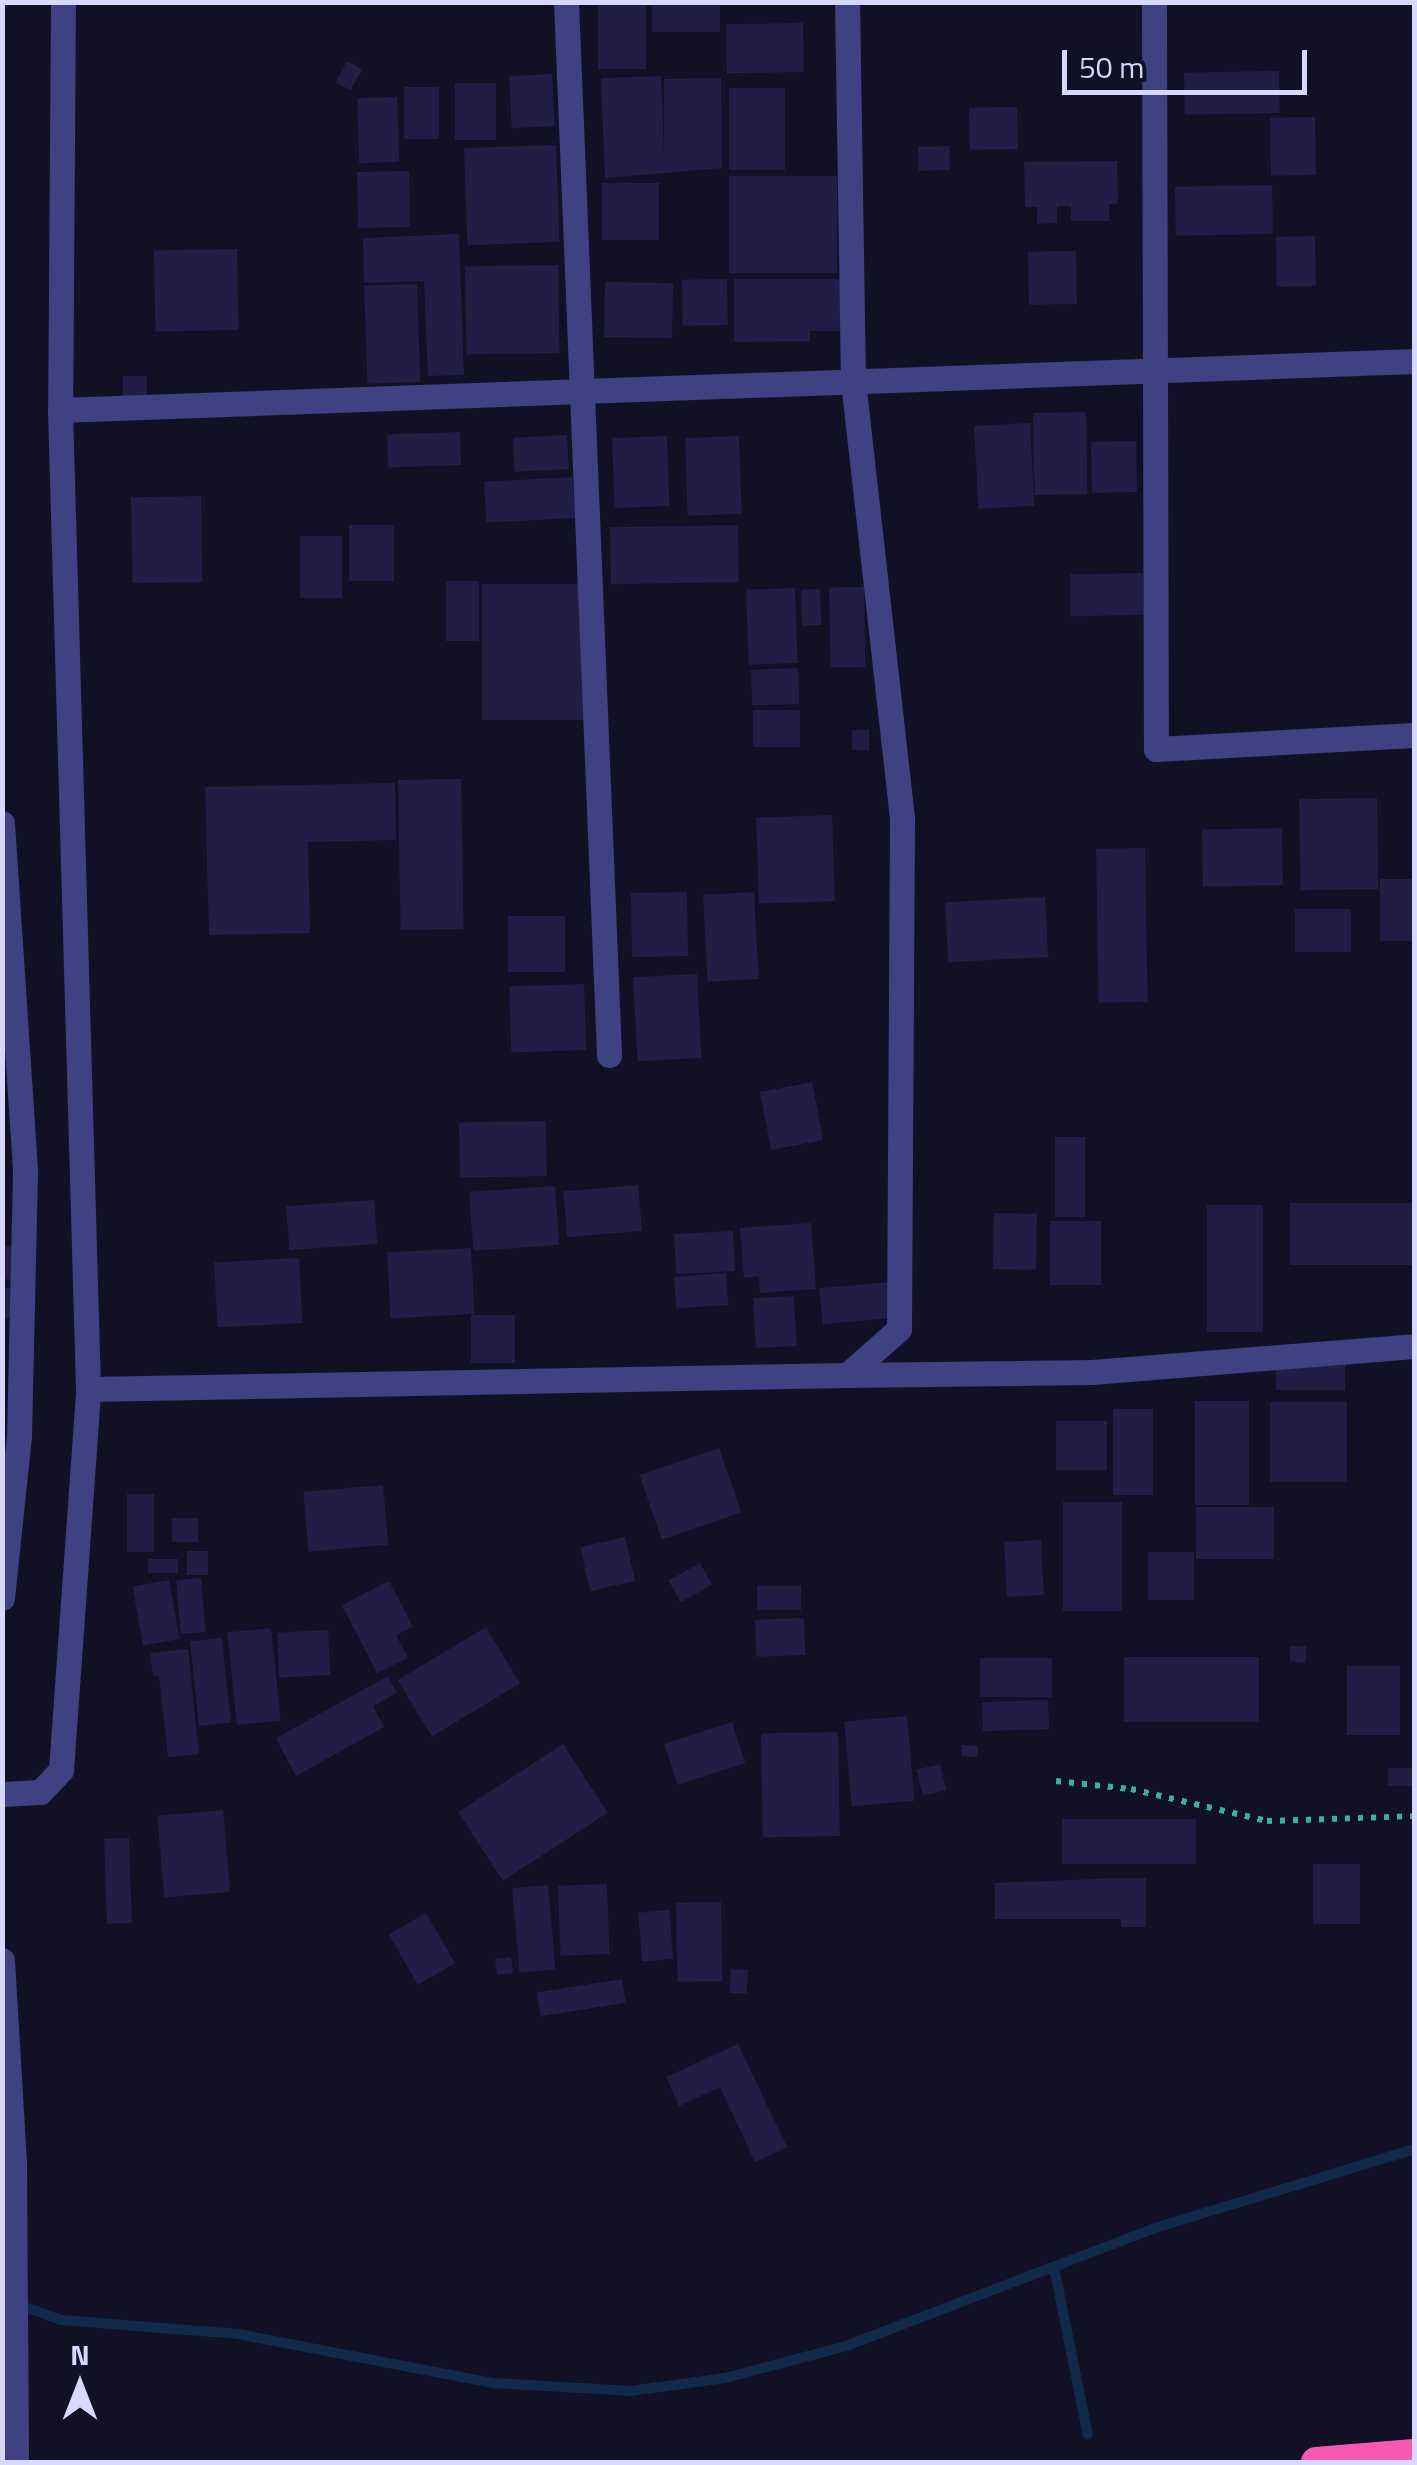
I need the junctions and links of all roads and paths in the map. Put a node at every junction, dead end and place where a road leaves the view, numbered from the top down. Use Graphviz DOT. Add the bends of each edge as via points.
graph roads {
  1 [pos="64,2"];
  2 [pos="566,2"];
  3 [pos="847,2"];
  4 [pos="1154,2"];
  5 [pos="1414,361"];
  6 [pos="1157,370"];
  7 [pos="854,382"];
  8 [pos="580,391"];
  9 [pos="60,410"];
  10 [pos="1414,735"];
  11 [pos="2,823"];
  12 [pos="610,1055"];
  13 [pos="1414,1346"];
  14 [pos="848,1375"];
  15 [pos="88,1389"];
  16 [pos="11,1436"];
  17 [pos="2,1598"];
  18 [pos="1056,1781"];
  19 [pos="2,1794"];
  20 [pos="1414,1816"];
  21 [pos="2,1960"];
  22 [pos="1414,2454"];
  23 [pos="16,2462"];
  24 [pos="1316,2462"];
  1 -- 9 [label="street"];
  2 -- 8 [label="street"];
  3 -- 7 [label="street"];
  4 -- 6 [label="street"];
  5 -- 6 [label="street"];
  6 -- 7 [label="street"];
  6 -- 10 [label="street" via="1156,749"];
  7 -- 8 [label="street"];
  7 -- 14 [label="street" via="902,818 900,1309 899,1329"];
  8 -- 9 [label="street"];
  8 -- 12 [label="street"];
  9 -- 15 [label="street"];
  11 -- 16 [label="street" via="25,1174"];
  13 -- 14 [label="street" via="1092,1372"];
  14 -- 15 [label="street"];
  15 -- 19 [label="street" via="62,1770 40,1792"];
  16 -- 17 [label="street"];
  18 -- 20 [label="path" via="1132,1789 1267,1821"];
  21 -- 23 [label="street" via="14,2164"];
  22 -- 24 [label="highway"];
}
